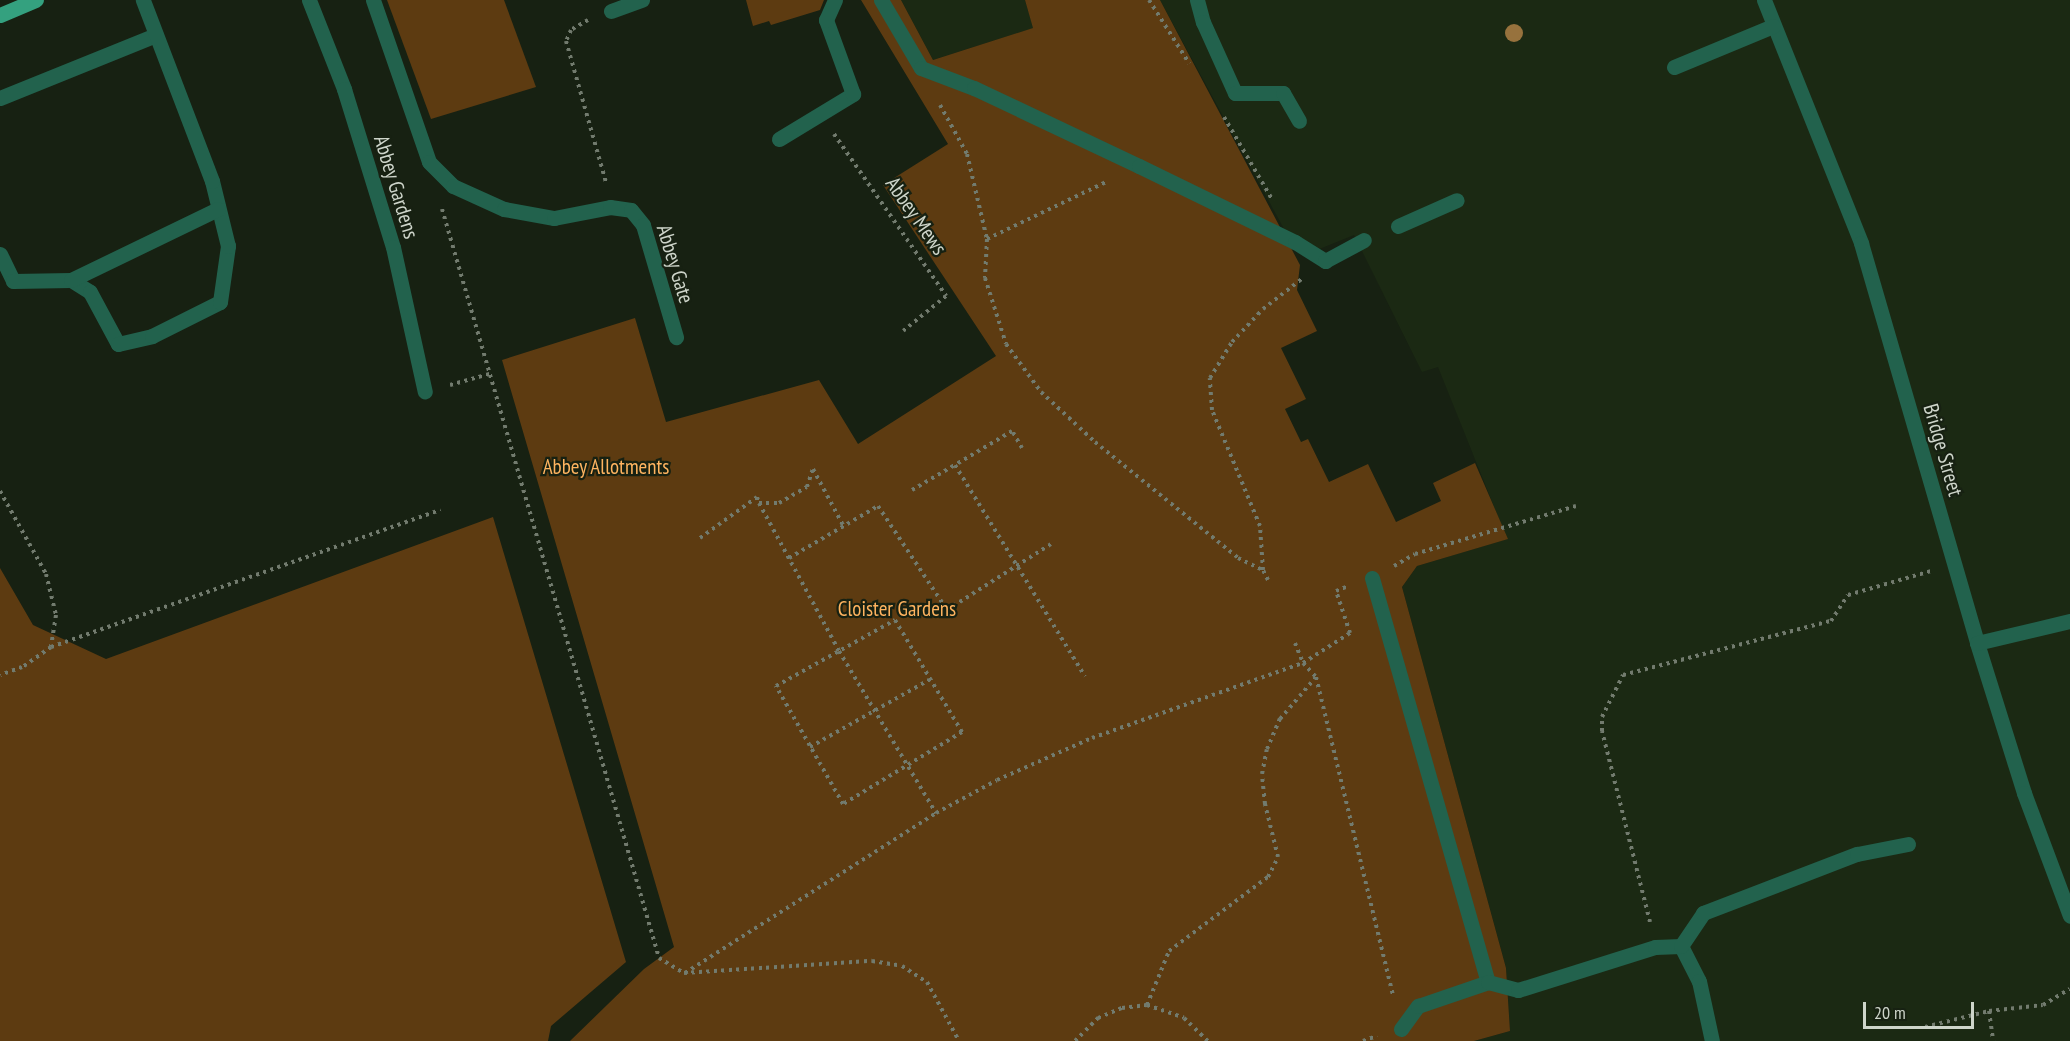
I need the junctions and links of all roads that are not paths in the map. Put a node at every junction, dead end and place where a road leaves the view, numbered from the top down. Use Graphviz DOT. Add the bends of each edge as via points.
graph roads {
  1 [pos="36,0"];
  2 [pos="143,0"];
  3 [pos="309,0"];
  4 [pos="373,0"];
  5 [pos="642,0"];
  6 [pos="835,0"];
  7 [pos="881,0"];
  8 [pos="1197,0"];
  9 [pos="1764,0"];
  10 [pos="611,11"];
  11 [pos="0,15"];
  12 [pos="1773,26"];
  13 [pos="156,35"];
  14 [pos="1674,67"];
  15 [pos="0,98"];
  16 [pos="1299,121"];
  17 [pos="779,139"];
  18 [pos="1457,200"];
  19 [pos="219,209"];
  20 [pos="1398,226"];
  21 [pos="1364,240"];
  22 [pos="0,254"];
  23 [pos="71,280"];
  24 [pos="675,337"];
  25 [pos="425,392"];
  26 [pos="1372,579"];
  27 [pos="2070,621"];
  28 [pos="1977,644"];
  29 [pos="1908,844"];
  30 [pos="2070,916"];
  31 [pos="1681,946"];
  32 [pos="1488,982"];
  33 [pos="1401,1029"];
  34 [pos="1712,1041"];
  1 -- 11 [label="main road"];
  2 -- 13 [label="street"];
  3 -- 25 [label="street, Abbey Gardens" via="344,89 393,247"];
  4 -- 24 [label="street, Abbey Gate" via="429,162 453,186 504,209 554,219 609,207 631,210 643,225"];
  5 -- 10 [label="street"];
  6 -- 17 [label="street" via="826,20 853,94"];
  7 -- 21 [label="street" via="921,68 974,88 1139,166 1295,242 1325,261"];
  8 -- 16 [label="street" via="1235,93 1283,93"];
  9 -- 12 [label="street, Bridge Street"];
  12 -- 14 [label="street"];
  12 -- 28 [label="street, Bridge Street" via="1861,243"];
  13 -- 15 [label="street"];
  13 -- 19 [label="street"];
  18 -- 20 [label="street"];
  19 -- 23 [label="street"];
  19 -- 23 [label="street" via="228,246 220,302 152,336 118,344 90,292"];
  22 -- 23 [label="street" via="13,281"];
  26 -- 32 [label="street"];
  27 -- 28 [label="street"];
  28 -- 30 [label="street, Bridge Street" via="2024,793"];
  29 -- 31 [label="street" via="1857,854 1703,914"];
  31 -- 32 [label="street" via="1655,947 1518,990"];
  31 -- 34 [label="street" via="1699,981"];
  32 -- 33 [label="street" via="1418,1006"];
}
